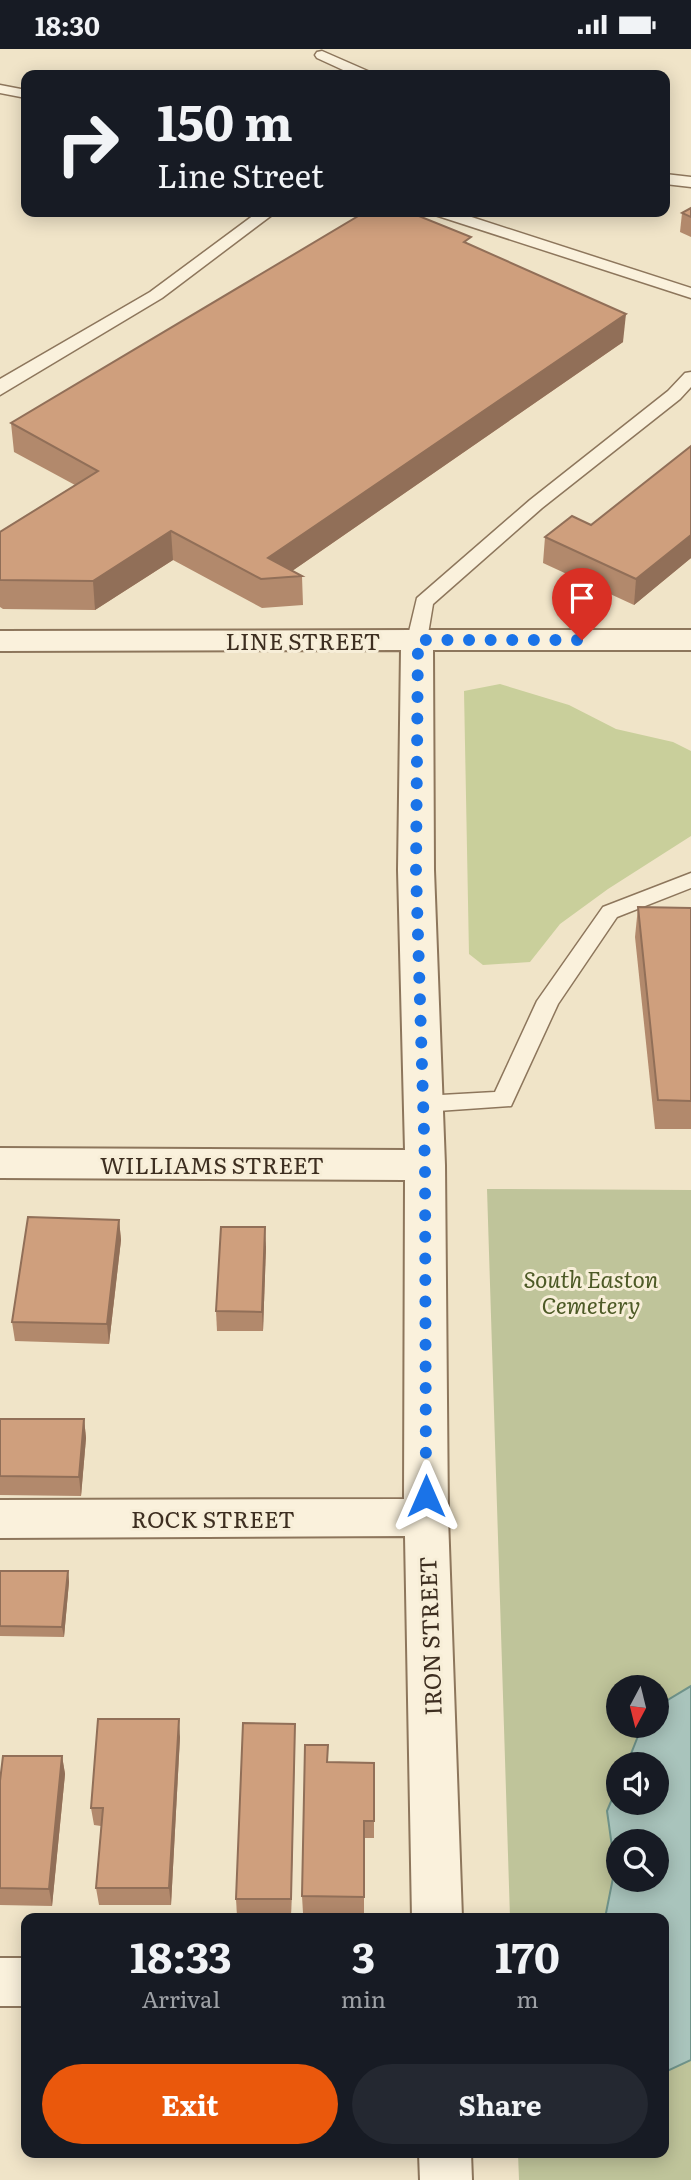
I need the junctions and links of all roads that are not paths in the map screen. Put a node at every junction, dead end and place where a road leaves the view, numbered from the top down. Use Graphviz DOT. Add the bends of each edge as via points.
graph roads {
  1 [pos="323,52"];
  2 [pos="319,70"];
  3 [pos="356,70"];
  4 [pos="0,89"];
  5 [pos="21,93"];
  6 [pos="670,180"];
  7 [pos="691,182"];
  8 [pos="261,217"];
  9 [pos="456,217"];
  10 [pos="691,293"];
  11 [pos="691,377"];
  12 [pos="0,390"];
  13 [pos="418,640"];
  14 [pos="691,640"];
  15 [pos="0,641"];
  16 [pos="691,880"];
  17 [pos="423,1104"];
  18 [pos="0,1163"];
  19 [pos="425,1165"];
  20 [pos="426,1517"];
  21 [pos="0,1519"];
  22 [pos="437,1913"];
  23 [pos="0,1982"];
  24 [pos="21,1982"];
  25 [pos="445,2158"];
  26 [pos="446,2180"];
  1 -- 2 [label="lane"];
  1 -- 3 [label="lane"];
  4 -- 5 [label="lane"];
  6 -- 7 [label="lane"];
  8 -- 12 [label="lane" via="156,295"];
  9 -- 10 [label="lane"];
  11 -- 13 [label="lane" via="424,602"];
  13 -- 14 [label="street, LINE STREET"];
  13 -- 15 [label="street, LINE STREET"];
  13 -- 17 [label="street, IRON STREET" via="416,870"];
  16 -- 17 [label="lane" via="610,912 548,1001 503,1101"];
  17 -- 19 [label="street, IRON STREET"];
  18 -- 19 [label="street, WILLIAMS STREET"];
  19 -- 20 [label="street, IRON STREET"];
  20 -- 21 [label="street, ROCK STREET"];
  20 -- 22 [label="street, IRON STREET"];
  23 -- 24 [label="street"];
  25 -- 26 [label="street"];
}
